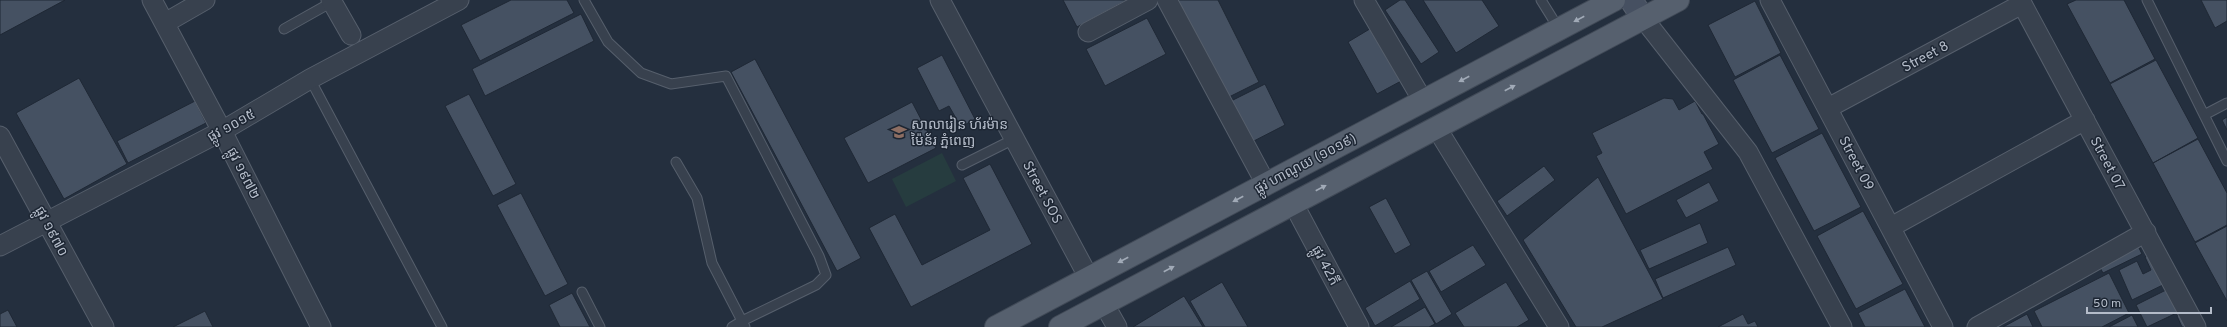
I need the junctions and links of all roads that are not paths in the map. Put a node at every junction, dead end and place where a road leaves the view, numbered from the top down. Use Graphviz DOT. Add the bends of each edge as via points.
graph roads {
  1 [pos="152,0"];
  2 [pos="204,0"];
  3 [pos="459,0"];
  4 [pos="584,0"];
  5 [pos="940,0"];
  6 [pos="1148,0"];
  7 [pos="1167,0"];
  8 [pos="1364,0"];
  9 [pos="1542,0"];
  10 [pos="1614,0"];
  11 [pos="1631,0"];
  12 [pos="1678,0"];
  13 [pos="1770,0"];
  14 [pos="2147,0"];
  15 [pos="331,1"];
  16 [pos="2021,2"];
  17 [pos="434,6"];
  18 [pos="1643,18"];
  19 [pos="165,23"];
  20 [pos="284,29"];
  21 [pos="1559,30"];
  22 [pos="1088,32"];
  23 [pos="350,35"];
  24 [pos="310,79"];
  25 [pos="1423,101"];
  26 [pos="2227,103"];
  27 [pos="1828,108"];
  28 [pos="2204,115"];
  29 [pos="2085,120"];
  30 [pos="1436,127"];
  31 [pos="222,130"];
  32 [pos="0,136"];
  33 [pos="1014,139"];
  34 [pos="2227,161"];
  35 [pos="676,162"];
  36 [pos="962,165"];
  37 [pos="1266,184"];
  38 [pos="1293,203"];
  39 [pos="47,221"];
  40 [pos="1891,227"];
  41 [pos="2146,232"];
  42 [pos="0,246"];
  43 [pos="1089,278"];
  44 [pos="582,292"];
  45 [pos="1104,304"];
  46 [pos="744,324"];
  47 [pos="104,327"];
  48 [pos="321,327"];
  49 [pos="442,327"];
  50 [pos="600,327"];
  51 [pos="732,327"];
  52 [pos="996,327"];
  53 [pos="1060,327"];
  54 [pos="1117,327"];
  55 [pos="1359,327"];
  56 [pos="1559,327"];
  57 [pos="1842,327"];
  58 [pos="1943,327"];
  59 [pos="1977,327"];
  60 [pos="2196,327"];
  1 -- 19 [label="street, ផ្លូវ ១៩៧២"];
  2 -- 19 [label="street"];
  3 -- 17 [label="street, ផ្លូវ ១០១៥"];
  4 -- 46 [label="lane" via="608,42 641,73 671,84 726,76 819,256 826,275 816,285"];
  5 -- 33 [label="street, Street SOS"];
  6 -- 22 [label="street"];
  7 -- 37 [label="street"];
  8 -- 25 [label="street"];
  9 -- 21 [label="lane"];
  10 -- 21 [label="main road, ផ្លូវ ហាណូយ (១០១៩), one-way"];
  11 -- 18 [label="main road"];
  12 -- 18 [label="main road"];
  13 -- 27 [label="street, Street 09"];
  14 -- 28 [label="lane"];
  15 -- 20 [label="lane"];
  15 -- 23 [label="street"];
  16 -- 27 [label="street, Street 8"];
  16 -- 29 [label="street, Street 07"];
  17 -- 24 [label="street, ផ្លូវ ១០១៥"];
  30 -- 18 [label="main road, one-way"];
  18 -- 57 [label="street" via="1748,152"];
  19 -- 31 [label="street, ផ្លូវ ១៩៧២"];
  21 -- 25 [label="main road, ផ្លូវ ហាណូយ (១០១៩), one-way"];
  24 -- 31 [label="street, ផ្លូវ ១០១៥"];
  24 -- 49 [label="lane"];
  25 -- 37 [label="main road, ផ្លូវ ហាណូយ (១០១៩)"];
  26 -- 28 [label="lane"];
  27 -- 40 [label="street, Street 09"];
  28 -- 34 [label="lane"];
  29 -- 40 [label="street"];
  29 -- 41 [label="street, Street 07"];
  38 -- 30 [label="main road, one-way"];
  30 -- 56 [label="street"];
  31 -- 39 [label="street, ផ្លូវ ១០១៥"];
  31 -- 48 [label="street, ផ្លូវ ១៩៧២"];
  32 -- 39 [label="street, ផ្លូវ ១៩៧០"];
  33 -- 36 [label="lane"];
  33 -- 43 [label="street, Street SOS"];
  35 -- 46 [label="lane" via="697,198 712,263"];
  37 -- 43 [label="main road, ផ្លូវ ហាណូយ (១០១៩), one-way"];
  45 -- 38 [label="main road, one-way"];
  38 -- 55 [label="street, ផ្លូវ 42ភី"];
  39 -- 42 [label="street, ផ្លូវ ១០១៥"];
  39 -- 47 [label="street, ផ្លូវ ១៩៧០"];
  40 -- 58 [label="street, Street 09"];
  41 -- 59 [label="street"];
  41 -- 60 [label="street, Street 07"];
  43 -- 52 [label="main road, ផ្លូវ ហាណូយ (១០១៩)"];
  44 -- 50 [label="lane"];
  45 -- 53 [label="main road"];
  45 -- 54 [label="street"];
  46 -- 51 [label="lane"];
}
